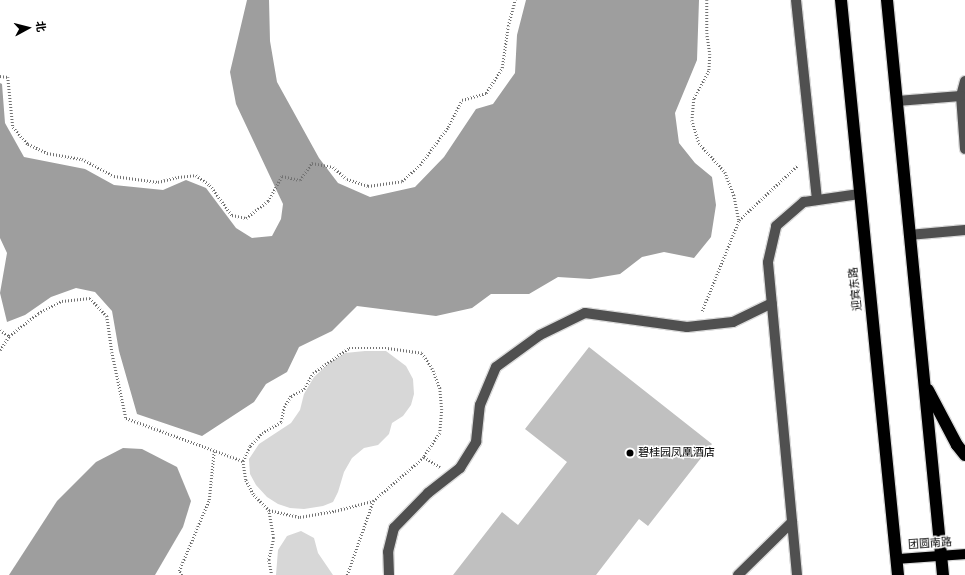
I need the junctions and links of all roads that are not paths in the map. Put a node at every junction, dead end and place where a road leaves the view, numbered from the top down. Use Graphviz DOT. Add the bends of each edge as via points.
graph roads {
  1 [pos="796,0"];
  2 [pos="841,0"];
  3 [pos="887,0"];
  4 [pos="965,81"];
  5 [pos="961,96"];
  6 [pos="897,101"];
  7 [pos="965,150"];
  8 [pos="859,194"];
  9 [pos="817,200"];
  10 [pos="965,230"];
  11 [pos="909,235"];
  12 [pos="772,303"];
  13 [pos="924,384"];
  14 [pos="965,455"];
  15 [pos="792,522"];
  16 [pos="965,554"];
  17 [pos="942,555"];
  18 [pos="897,558"];
  19 [pos="389,575"];
  20 [pos="738,575"];
  21 [pos="797,575"];
  22 [pos="898,575"];
  23 [pos="943,575"];
  1 -- 9 [label="street"];
  2 -- 8 [label="highway, 迎宾东路"];
  3 -- 6 [label="highway"];
  4 -- 5 [label="street"];
  5 -- 6 [label="street"];
  5 -- 7 [label="street"];
  6 -- 11 [label="highway"];
  8 -- 9 [label="street"];
  8 -- 18 [label="highway, 迎宾东路"];
  9 -- 12 [label="street" via="804,202 776,226 768,262"];
  10 -- 11 [label="street"];
  11 -- 13 [label="highway"];
  12 -- 15 [label="street"];
  12 -- 19 [label="street" via="733,322 687,327 585,313 540,335 496,367 480,405 476,442 460,468 428,493 394,528 388,552"];
  13 -- 14 [label="highway" via="956,445"];
  13 -- 17 [label="highway"];
  15 -- 20 [label="street"];
  15 -- 21 [label="street"];
  16 -- 17 [label="main road, 团圆南路"];
  17 -- 18 [label="main road, 团圆南路"];
  17 -- 23 [label="highway"];
  18 -- 22 [label="highway, 迎宾东路"];
}
